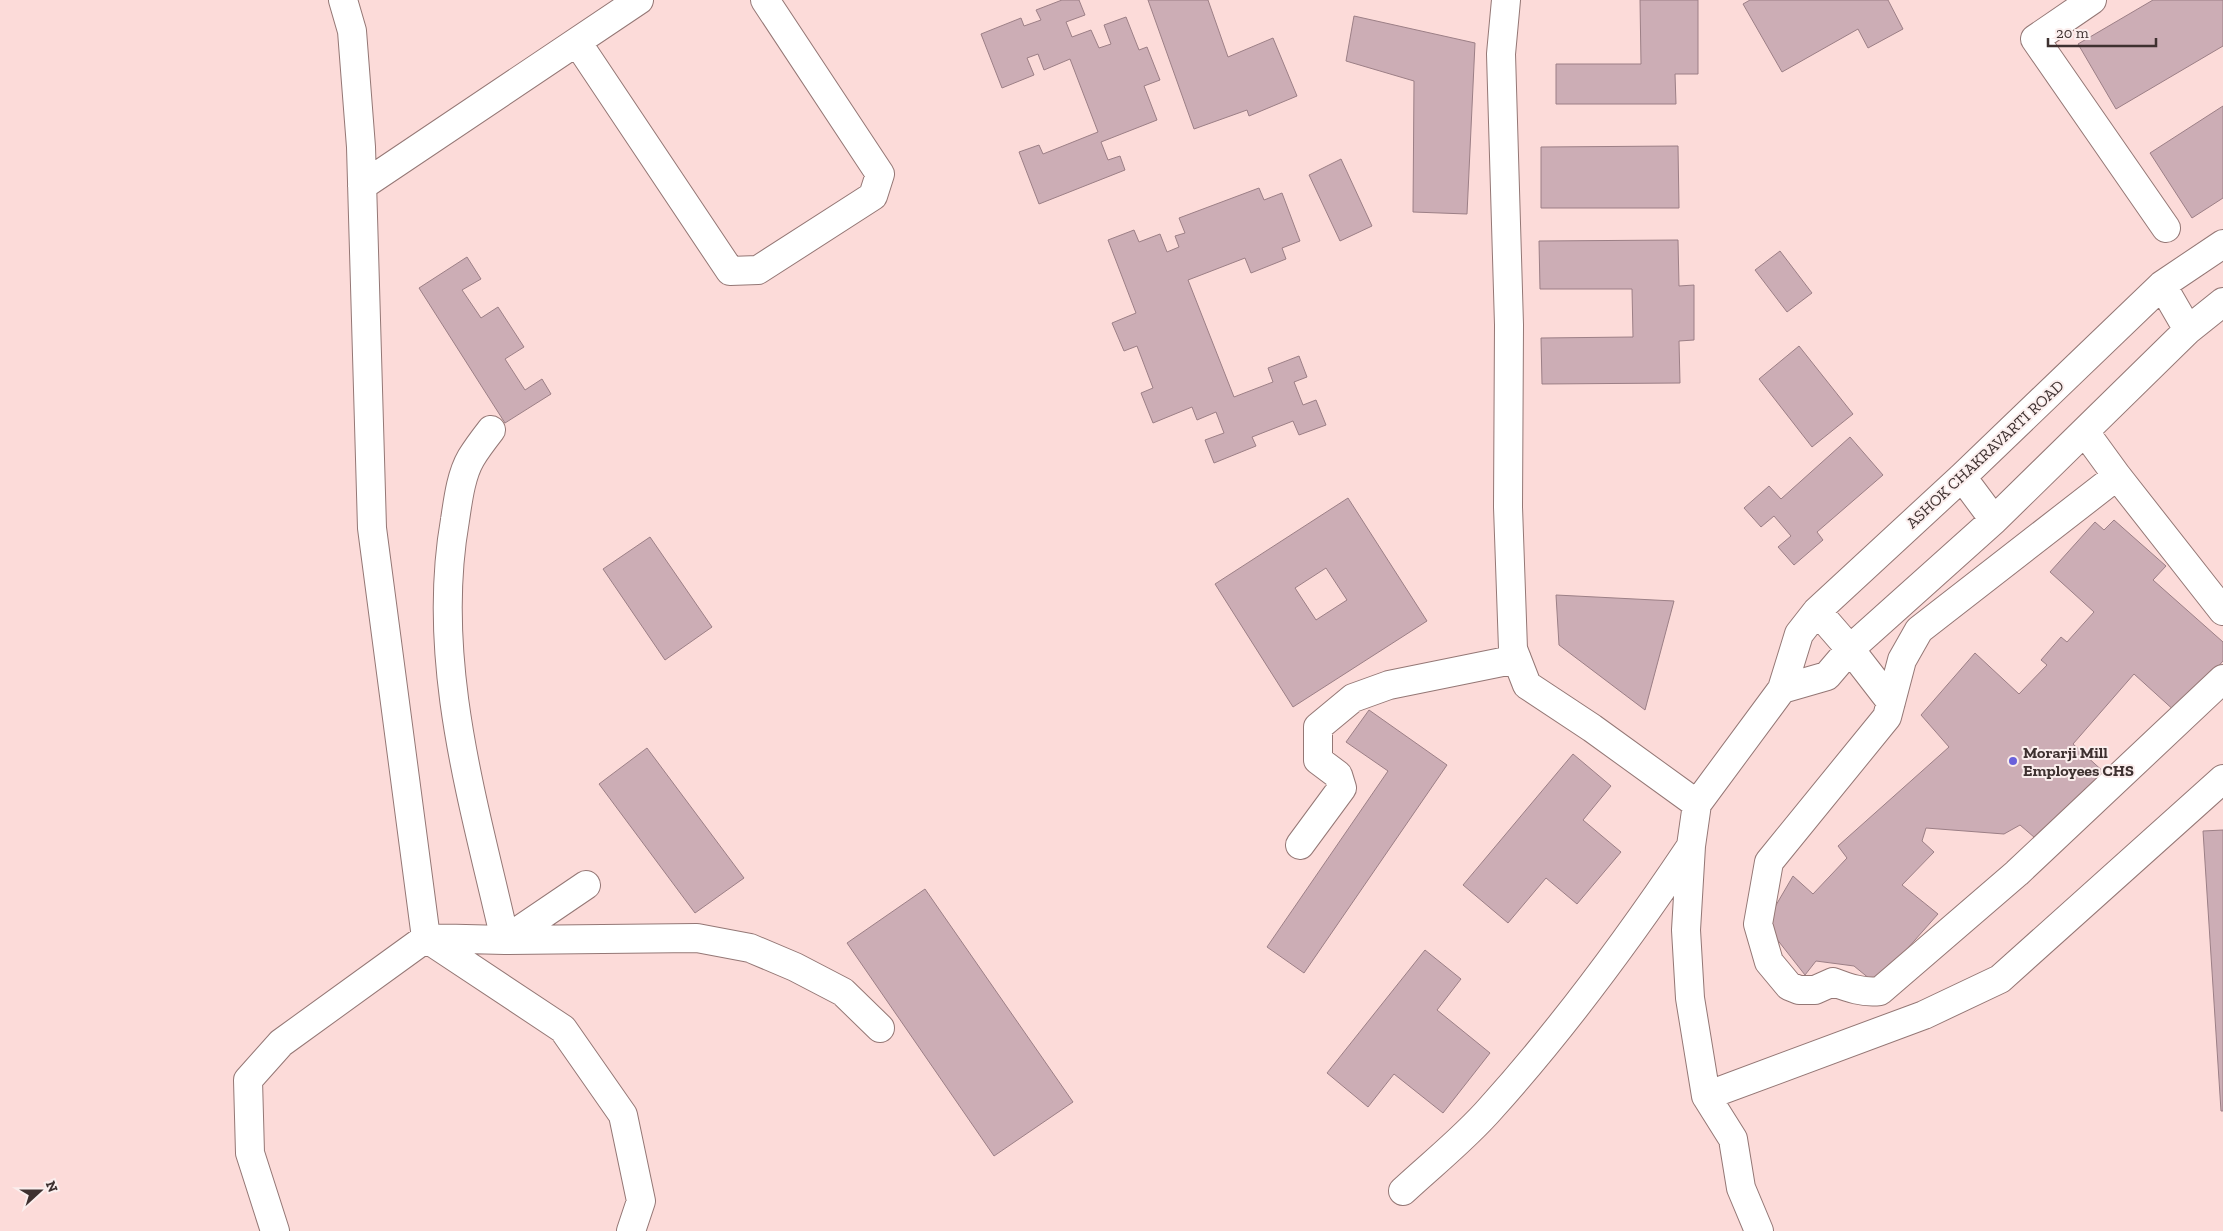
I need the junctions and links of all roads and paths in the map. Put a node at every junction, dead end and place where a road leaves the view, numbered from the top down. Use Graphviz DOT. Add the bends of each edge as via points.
graph roads {
  1 [pos="343,0"];
  2 [pos="639,0"];
  3 [pos="765,0"];
  4 [pos="1506,0"];
  5 [pos="2092,0"];
  6 [pos="577,42"];
  7 [pos="362,186"];
  8 [pos="2166,228"];
  9 [pos="2223,244"];
  10 [pos="2162,285"];
  11 [pos="2223,302"];
  12 [pos="2188,330"];
  13 [pos="491,430"];
  14 [pos="2085,432"];
  15 [pos="2116,476"];
  16 [pos="1962,477"];
  17 [pos="1994,520"];
  18 [pos="1817,611"];
  19 [pos="2223,612"];
  20 [pos="1850,649"];
  21 [pos="1516,658"];
  22 [pos="2223,678"];
  23 [pos="1782,690"];
  24 [pos="1891,702"];
  25 [pos="2223,779"];
  26 [pos="1697,804"];
  27 [pos="1300,845"];
  28 [pos="1691,846"];
  29 [pos="586,885"];
  30 [pos="426,938"];
  31 [pos="505,940"];
  32 [pos="880,1028"];
  33 [pos="1706,1096"];
  34 [pos="1403,1191"];
  35 [pos="275,1231"];
  36 [pos="631,1231"];
  37 [pos="1759,1231"];
  1 -- 7 [label="street" via="352,31"];
  2 -- 6 [label="street"];
  3 -- 6 [label="street" via="880,174 873,196 758,270 730,271"];
  4 -- 21 [label="street" via="1501,54 1509,325 1508,507 1513,649"];
  5 -- 8 [label="street" via="2035,39"];
  6 -- 7 [label="street"];
  7 -- 30 [label="street" via="372,528"];
  9 -- 10 [label="street, ASHOK CHAKRAVARTI ROAD"];
  10 -- 12 [label="street"];
  10 -- 16 [label="street, ASHOK CHAKRAVARTI ROAD"];
  11 -- 12 [label="street"];
  12 -- 14 [label="street"];
  13 -- 31 [label="street" via="470,458 459,496 450,549 448,652 460,739"];
  14 -- 15 [label="street"];
  14 -- 17 [label="street"];
  15 -- 19 [label="street"];
  15 -- 24 [label="street" via="1919,630 1902,660"];
  16 -- 17 [label="street"];
  16 -- 18 [label="street, ASHOK CHAKRAVARTI ROAD"];
  17 -- 20 [label="street"];
  18 -- 20 [label="street"];
  18 -- 23 [label="street, ASHOK CHAKRAVARTI ROAD" via="1799,634"];
  20 -- 23 [label="street" via="1827,676"];
  20 -- 24 [label="street"];
  21 -- 26 [label="street" via="1527,685"];
  21 -- 27 [label="street" via="1389,685 1353,698 1318,727 1318,760 1338,775 1342,788"];
  22 -- 24 [label="street" via="2017,873 1880,991 1853,990 1833,982 1815,990 1799,990 1789,986 1769,962 1758,924 1769,862 1883,724"];
  23 -- 26 [label="street, ASHOK CHAKRAVARTI ROAD"];
  25 -- 33 [label="street" via="2000,979 1924,1015"];
  26 -- 28 [label="street"];
  28 -- 33 [label="street" via="1686,930 1690,998"];
  28 -- 34 [label="street" via="1639,923 1491,1109"];
  29 -- 31 [label="street"];
  30 -- 31 [label="street"];
  30 -- 35 [label="street" via="281,1043 248,1080 250,1153"];
  30 -- 36 [label="street" via="563,1029 623,1115 641,1200"];
  31 -- 32 [label="street" via="698,938 750,948 843,992"];
  33 -- 37 [label="street" via="1733,1139 1741,1188"];
}
